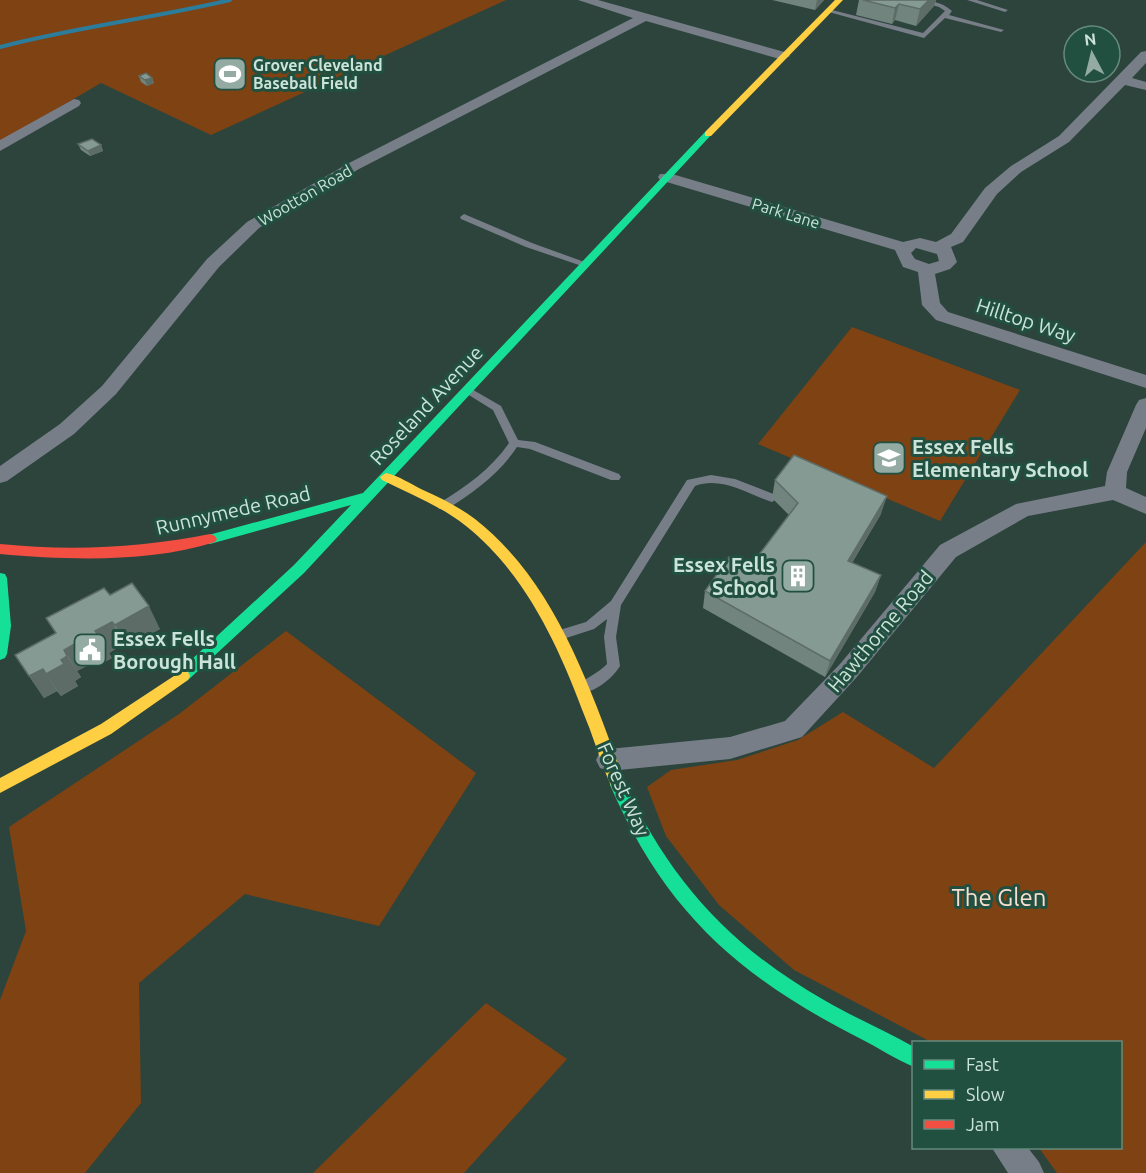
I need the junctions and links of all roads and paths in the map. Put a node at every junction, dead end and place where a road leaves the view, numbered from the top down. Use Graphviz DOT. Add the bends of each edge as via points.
graph roads {
  1 [pos="584,0"];
  2 [pos="839,0"];
  3 [pos="917,0"];
  4 [pos="970,0"];
  5 [pos="1005,10"];
  6 [pos="828,11"];
  7 [pos="944,16"];
  8 [pos="643,18"];
  9 [pos="1001,30"];
  10 [pos="1146,55"];
  11 [pos="783,56"];
  12 [pos="1124,80"];
  13 [pos="1146,86"];
  14 [pos="74,103"];
  15 [pos="0,146"];
  16 [pos="666,177"];
  17 [pos="464,217"];
  18 [pos="938,247"];
  19 [pos="905,248"];
  20 [pos="585,264"];
  21 [pos="926,269"];
  22 [pos="1146,382"];
  23 [pos="468,390"];
  24 [pos="1146,405"];
  25 [pos="514,443"];
  26 [pos="0,476"];
  27 [pos="386,477"];
  28 [pos="615,477"];
  29 [pos="1115,492"];
  30 [pos="365,497"];
  31 [pos="772,498"];
  32 [pos="442,506"];
  33 [pos="1146,506"];
  34 [pos="0,549"];
  35 [pos="0,578"];
  36 [pos="615,604"];
  37 [pos="556,637"];
  38 [pos="0,654"];
  39 [pos="580,688"];
  40 [pos="609,760"];
  41 [pos="0,786"];
  42 [pos="912,1057"];
  43 [pos="1009,1149"];
  44 [pos="1028,1173"];
  1 -- 8 [label="street"];
  2 -- 6 [label="main road, Roseland Avenue"];
  3 -- 7 [label="lane" via="947,9"];
  4 -- 5 [label="lane"];
  6 -- 7 [label="lane" via="924,36"];
  6 -- 11 [label="main road, Roseland Avenue"];
  7 -- 9 [label="lane"];
  8 -- 11 [label="street"];
  8 -- 26 [label="street, Wootton Road" via="354,166 253,225 213,263 109,390 67,429"];
  10 -- 12 [label="street"];
  11 -- 16 [label="main road, Roseland Avenue"];
  12 -- 13 [label="street"];
  12 -- 18 [label="street" via="1064,139 1016,169 991,191 957,238"];
  14 -- 15 [label="street"];
  16 -- 19 [label="street, Park Lane"];
  16 -- 20 [label="main road, Roseland Avenue"];
  17 -- 20 [label="lane"];
  18 -- 19 [label="street" via="920,243"];
  18 -- 21 [label="street" via="948,262 936,269"];
  19 -- 21 [label="street" via="904,258"];
  20 -- 23 [label="main road, Roseland Avenue"];
  21 -- 22 [label="street, Hilltop Way" via="931,305 942,316"];
  23 -- 25 [label="lane" via="497,408"];
  23 -- 27 [label="main road, Roseland Avenue"];
  24 -- 29 [label="street" via="1117,472"];
  25 -- 28 [label="lane" via="531,445"];
  25 -- 32 [label="lane" via="503,460 471,489"];
  27 -- 30 [label="main road, Roseland Avenue"];
  27 -- 32 [label="main road, Forest Way"];
  29 -- 33 [label="street"];
  29 -- 40 [label="street, Hawthorne Road" via="1023,509 948,551 849,671 793,729 730,748"];
  30 -- 34 [label="main road, Runnymede Road" via="226,536 147,550 59,554"];
  30 -- 41 [label="main road, Roseland Avenue" via="299,569 167,688 80,744"];
  31 -- 36 [label="lane" via="717,478 702,477 691,483"];
  32 -- 37 [label="main road, Forest Way" via="479,530 508,560"];
  35 -- 38 [label="main road" via="4,626"];
  36 -- 37 [label="lane" via="590,626"];
  36 -- 39 [label="lane" via="610,637 614,666 603,677"];
  37 -- 39 [label="main road, Forest Way"];
  39 -- 40 [label="main road, Forest Way"];
  40 -- 42 [label="main road, Forest Way" via="632,817 655,855 683,893 736,949 805,999"];
  43 -- 44 [label="street"];
}
